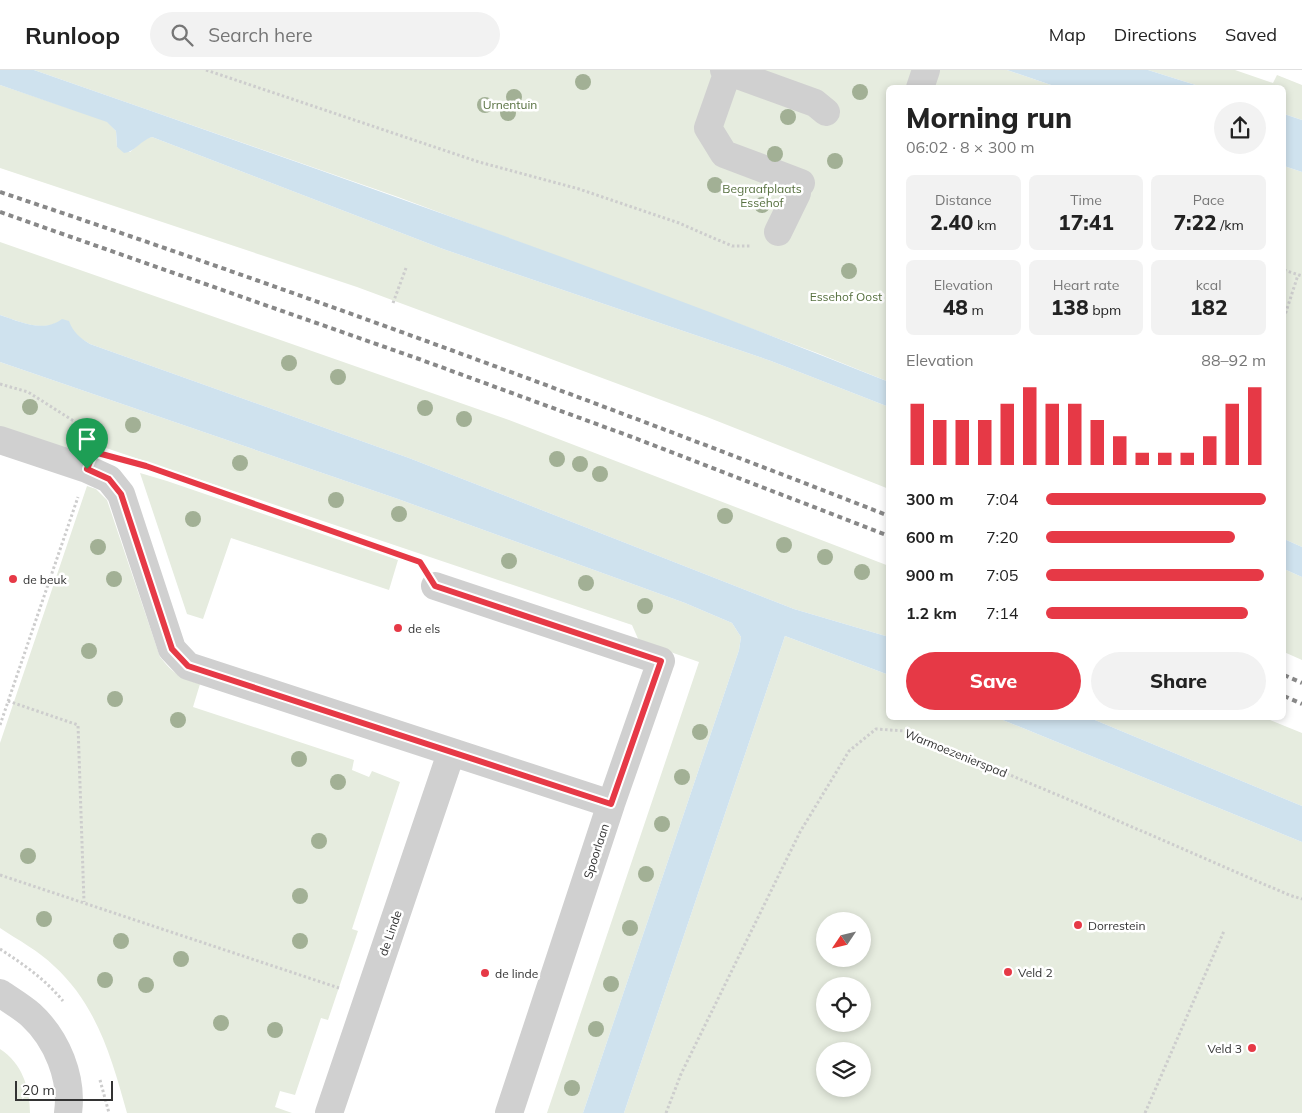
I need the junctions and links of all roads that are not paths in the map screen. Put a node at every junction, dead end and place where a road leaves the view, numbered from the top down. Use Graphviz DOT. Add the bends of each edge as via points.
graph roads {
  1 [pos="926,70"];
  2 [pos="726,71"];
  3 [pos="921,85"];
  4 [pos="826,112"];
  5 [pos="778,232"];
  6 [pos="0,440"];
  7 [pos="435,586"];
  8 [pos="451,753"];
  9 [pos="611,804"];
  10 [pos="0,993"];
  11 [pos="68,1113"];
  12 [pos="330,1113"];
  13 [pos="509,1113"];
  1 -- 3 [label="street"];
  2 -- 4 [label="street" via="815,103"];
  2 -- 5 [label="street" via="708,128 724,154 799,188"];
  6 -- 8 [label="street" via="109,479 121,494 172,649 188,666"];
  7 -- 9 [label="street" via="661,661"];
  8 -- 9 [label="street"];
  8 -- 12 [label="street, de Linde"];
  9 -- 13 [label="street, Spoorlaan"];
  10 -- 11 [label="street" via="31,1015 54,1045 66,1076"];
}
